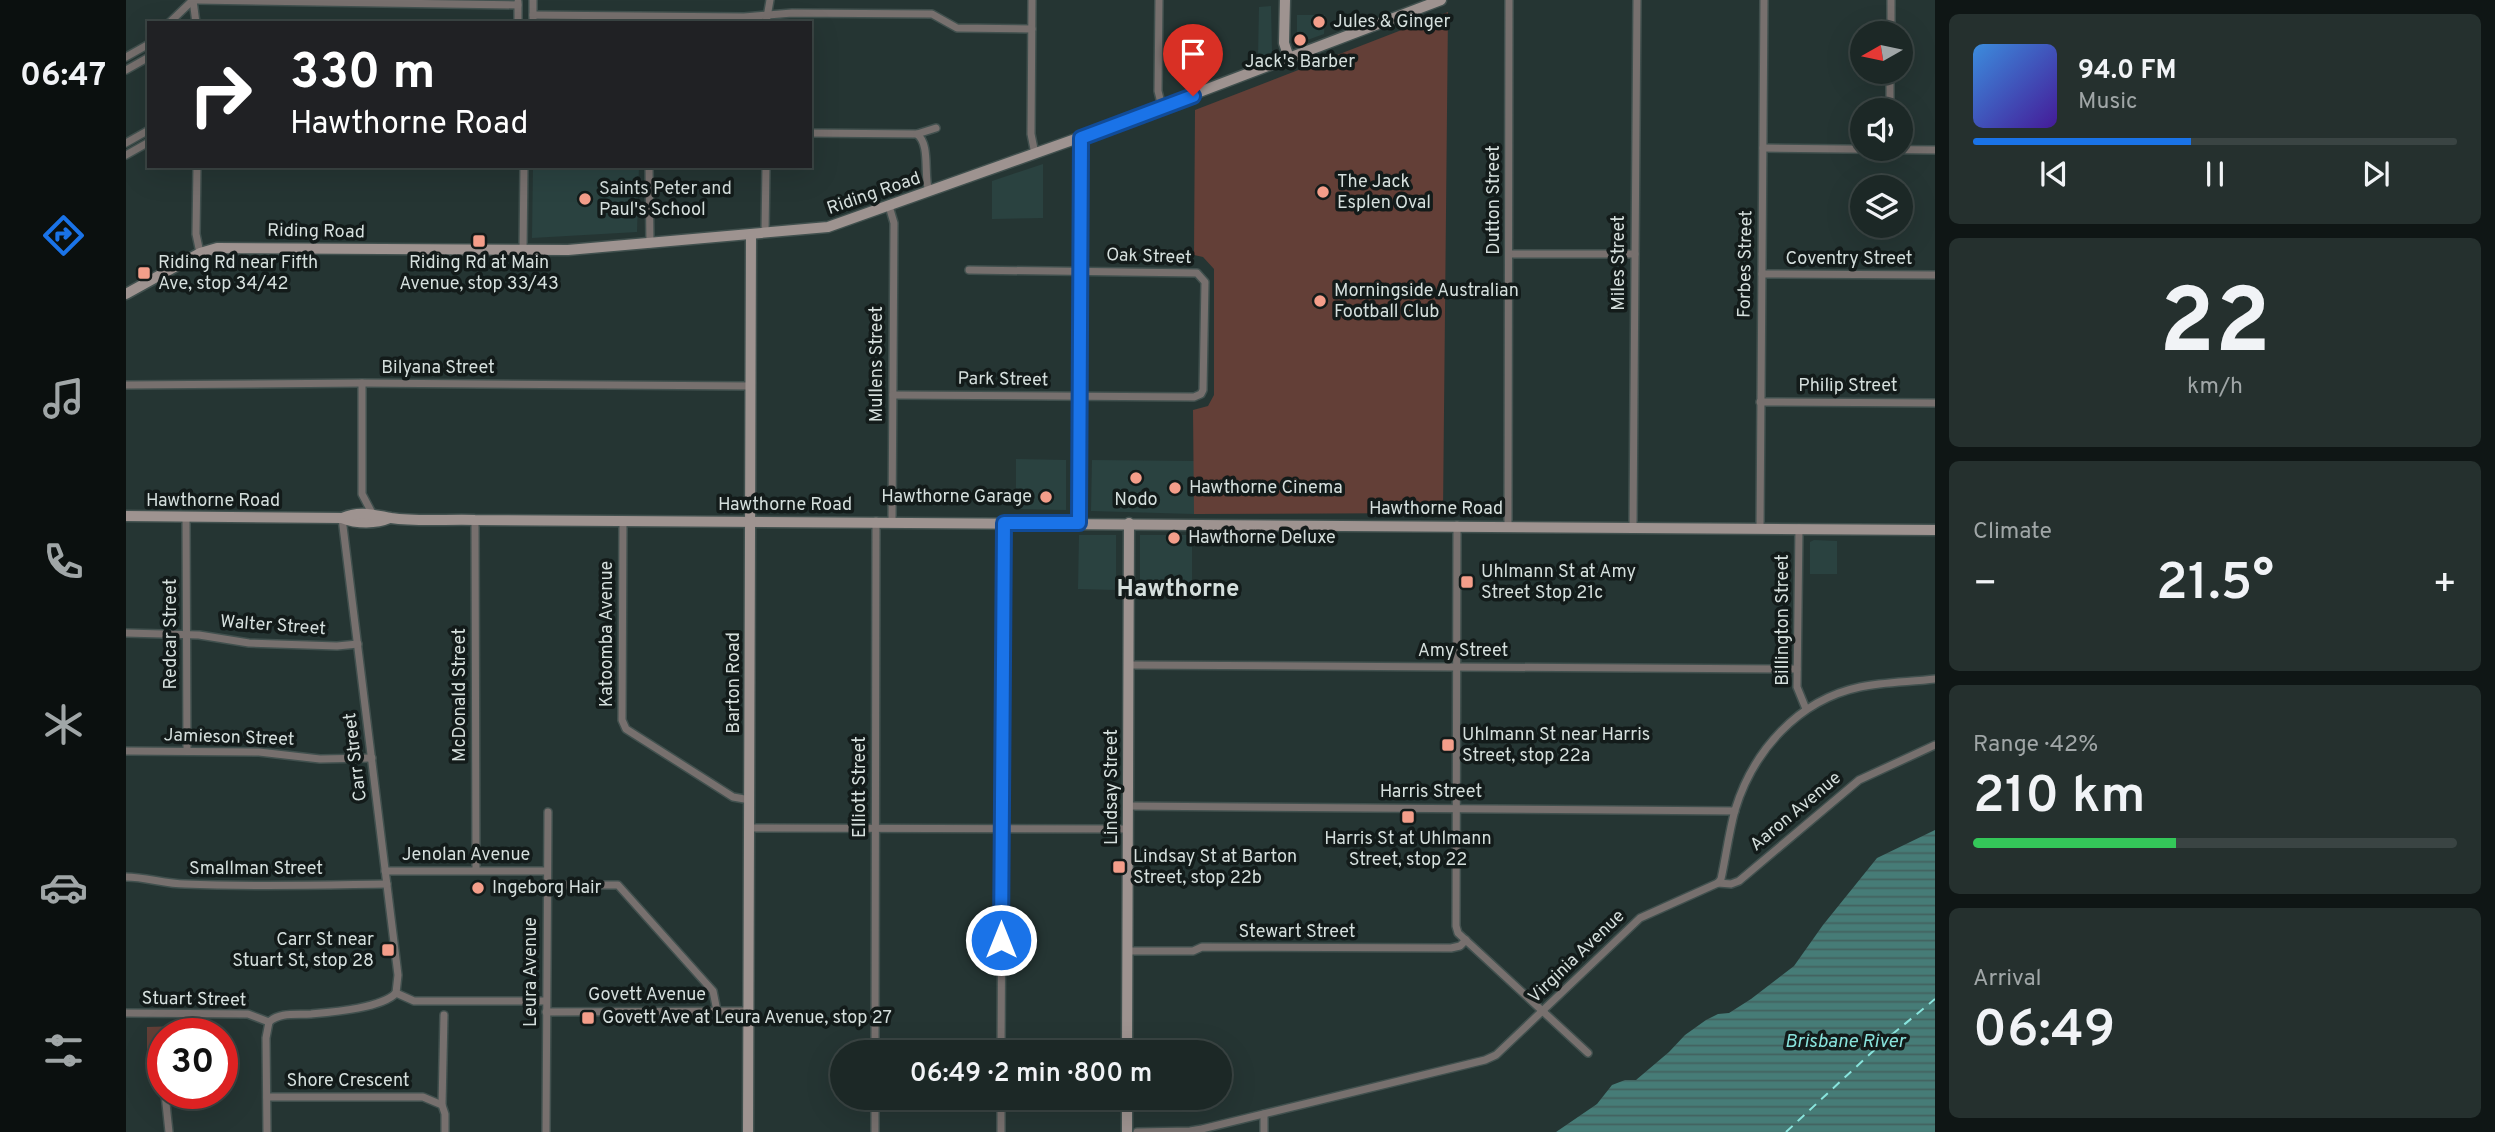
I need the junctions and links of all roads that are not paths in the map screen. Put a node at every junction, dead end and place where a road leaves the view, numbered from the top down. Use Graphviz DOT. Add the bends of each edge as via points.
graph roads {
  1 [pos="194,0"];
  2 [pos="533,0"];
  3 [pos="763,0"];
  4 [pos="770,0"];
  5 [pos="1032,0"];
  6 [pos="1158,0"];
  7 [pos="1285,0"];
  8 [pos="1441,0"];
  9 [pos="1509,0"];
  10 [pos="1637,0"];
  11 [pos="1764,0"];
  12 [pos="1891,0"];
  13 [pos="518,2"];
  14 [pos="1415,5"];
  15 [pos="533,19"];
  16 [pos="766,19"];
  17 [pos="171,21"];
  18 [pos="197,21"];
  19 [pos="518,21"];
  20 [pos="1891,21"];
  21 [pos="1032,29"];
  22 [pos="147,45"];
  23 [pos="126,57"];
  24 [pos="147,58"];
  25 [pos="1289,58"];
  26 [pos="126,70"];
  27 [pos="1162,107"];
  28 [pos="936,128"];
  29 [pos="147,131"];
  30 [pos="812,133"];
  31 [pos="917,134"];
  32 [pos="1081,138"];
  33 [pos="126,143"];
  34 [pos="147,143"];
  35 [pos="1763,148"];
  36 [pos="1850,149"];
  37 [pos="1913,150"];
  38 [pos="1935,150"];
  39 [pos="1035,154"];
  40 [pos="126,155"];
  41 [pos="197,168"];
  42 [pos="524,168"];
  43 [pos="649,168"];
  44 [pos="766,168"];
  45 [pos="929,192"];
  46 [pos="889,206"];
  47 [pos="765,233"];
  48 [pos="751,235"];
  49 [pos="650,244"];
  50 [pos="523,250"];
  51 [pos="200,253"];
  52 [pos="1509,254"];
  53 [pos="1635,254"];
  54 [pos="969,270"];
  55 [pos="1080,271"];
  56 [pos="1762,274"];
  57 [pos="1200,275"];
  58 [pos="1935,275"];
  59 [pos="126,294"];
  60 [pos="362,383"];
  61 [pos="126,385"];
  62 [pos="750,386"];
  63 [pos="893,395"];
  64 [pos="1080,396"];
  65 [pos="1760,402"];
  66 [pos="1935,403"];
  67 [pos="372,513"];
  68 [pos="126,516"];
  69 [pos="186,517"];
  70 [pos="390,517"];
  71 [pos="342,518"];
  72 [pos="475,520"];
  73 [pos="623,520"];
  74 [pos="750,521"];
  75 [pos="876,522"];
  76 [pos="892,522"];
  77 [pos="1004,523"];
  78 [pos="1079,523"];
  79 [pos="1129,523"];
  80 [pos="1457,525"];
  81 [pos="1508,526"];
  82 [pos="1633,527"];
  83 [pos="1760,527"];
  84 [pos="1799,528"];
  85 [pos="1935,530"];
  86 [pos="126,633"];
  87 [pos="186,634"];
  88 [pos="358,644"];
  89 [pos="1128,665"];
  90 [pos="1457,667"];
  91 [pos="1797,669"];
  92 [pos="1935,679"];
  93 [pos="1806,709"];
  94 [pos="1935,745"];
  95 [pos="126,751"];
  96 [pos="187,751"];
  97 [pos="372,758"];
  98 [pos="750,800"];
  99 [pos="1127,806"];
  100 [pos="1457,808"];
  101 [pos="548,811"];
  102 [pos="1735,811"];
  103 [pos="749,828"];
  104 [pos="876,828"];
  105 [pos="1002,828"];
  106 [pos="1127,829"];
  107 [pos="476,870"];
  108 [pos="386,871"];
  109 [pos="547,871"];
  110 [pos="126,877"];
  111 [pos="1718,883"];
  112 [pos="387,884"];
  113 [pos="547,885"];
  114 [pos="1466,940"];
  115 [pos="1127,951"];
  116 [pos="396,993"];
  117 [pos="546,1001"];
  118 [pos="717,1011"];
  119 [pos="546,1012"];
  120 [pos="748,1012"];
  121 [pos="1543,1012"];
  122 [pos="126,1013"];
  123 [pos="444,1016"];
  124 [pos="269,1022"];
  125 [pos="875,1040"];
  126 [pos="1001,1040"];
  127 [pos="1127,1040"];
  128 [pos="1588,1053"];
  129 [pos="267,1097"];
  130 [pos="442,1105"];
  131 [pos="166,1109"];
  132 [pos="875,1110"];
  133 [pos="1001,1110"];
  134 [pos="1127,1110"];
  135 [pos="1264,1114"];
  136 [pos="169,1132"];
  137 [pos="267,1132"];
  138 [pos="444,1132"];
  139 [pos="546,1132"];
  140 [pos="748,1132"];
  141 [pos="875,1132"];
  142 [pos="1001,1132"];
  143 [pos="1127,1132"];
  144 [pos="1137,1132"];
  145 [pos="1264,1132"];
  1 -- 13 [label="street"];
  1 -- 17 [label="street"];
  1 -- 18 [label="street"];
  2 -- 15 [label="street"];
  3 -- 16 [label="street"];
  4 -- 16 [label="street"];
  5 -- 21 [label="street"];
  6 -- 27 [label="street"];
  7 -- 25 [label="street" via="1284,43"];
  8 -- 14 [label="street, Riding Road"];
  9 -- 52 [label="street, Dutton Street"];
  10 -- 53 [label="street, Miles Street"];
  11 -- 35 [label="street, Forbes Street"];
  12 -- 20 [label="street"];
  13 -- 19 [label="street"];
  14 -- 25 [label="street, Riding Road"];
  15 -- 16 [label="street"];
  16 -- 21 [label="street" via="932,14 957,28"];
  21 -- 39 [label="street" via="1031,134"];
  22 -- 23 [label="street"];
  24 -- 26 [label="street"];
  25 -- 27 [label="street, Riding Road"];
  27 -- 32 [label="street, Riding Road"];
  28 -- 31 [label="street"];
  29 -- 33 [label="street"];
  30 -- 31 [label="street"];
  31 -- 45 [label="street" via="924,145"];
  32 -- 39 [label="street, Riding Road"];
  32 -- 55 [label="street"];
  34 -- 40 [label="street"];
  35 -- 36 [label="street"];
  35 -- 56 [label="street, Forbes Street"];
  37 -- 38 [label="street"];
  39 -- 45 [label="street, Riding Road"];
  41 -- 51 [label="street"];
  42 -- 50 [label="street"];
  43 -- 49 [label="street"];
  44 -- 47 [label="street"];
  45 -- 46 [label="street, Riding Road"];
  46 -- 47 [label="street, Riding Road" via="828,227"];
  46 -- 63 [label="street, Mullens Street" via="894,223"];
  47 -- 48 [label="street, Riding Road"];
  48 -- 49 [label="street, Riding Road"];
  48 -- 62 [label="street, Barton Road"];
  49 -- 50 [label="street, Riding Road"];
  50 -- 51 [label="street, Riding Road" via="238,246"];
  51 -- 59 [label="street, Riding Road"];
  52 -- 53 [label="street"];
  52 -- 81 [label="street, Dutton Street"];
  53 -- 82 [label="street, Miles Street"];
  54 -- 55 [label="street, Oak Street"];
  55 -- 57 [label="street, Oak Street" via="1191,271"];
  55 -- 64 [label="street"];
  56 -- 58 [label="street, Coventry Street"];
  56 -- 65 [label="street, Forbes Street"];
  57 -- 64 [label="street, Park Street" via="1205,282 1201,394"];
  60 -- 61 [label="street, Bilyana Street"];
  60 -- 62 [label="street, Bilyana Street"];
  60 -- 67 [label="street" via="363,498"];
  62 -- 74 [label="street, Barton Road"];
  63 -- 64 [label="street, Park Street"];
  63 -- 76 [label="street, Mullens Street"];
  64 -- 78 [label="street"];
  65 -- 66 [label="street, Philip Street"];
  65 -- 83 [label="street, Forbes Street"];
  67 -- 70 [label="street, Hawthorne Road"];
  67 -- 71 [label="street, Hawthorne Road"];
  68 -- 69 [label="street, Hawthorne Road"];
  69 -- 71 [label="street, Hawthorne Road"];
  69 -- 87 [label="street, Redcar Street"];
  70 -- 71 [label="street, Hawthorne Road" via="381,522"];
  70 -- 72 [label="street, Hawthorne Road"];
  71 -- 88 [label="street, Carr Street"];
  72 -- 73 [label="street, Hawthorne Road"];
  72 -- 107 [label="street, McDonald Street"];
  73 -- 74 [label="street, Hawthorne Road"];
  73 -- 98 [label="street, Katoomba Avenue" via="622,720 626,729 733,797"];
  74 -- 75 [label="street, Hawthorne Road"];
  74 -- 98 [label="street, Barton Road"];
  75 -- 76 [label="street, Hawthorne Road"];
  75 -- 104 [label="street, Elliott Street"];
  76 -- 77 [label="street, Hawthorne Road"];
  77 -- 78 [label="street, Hawthorne Road"];
  77 -- 105 [label="street"];
  78 -- 79 [label="street, Hawthorne Road"];
  79 -- 80 [label="street, Hawthorne Road"];
  79 -- 89 [label="street, Lindsay Street"];
  80 -- 81 [label="street, Hawthorne Road"];
  80 -- 90 [label="street"];
  81 -- 82 [label="street, Hawthorne Road"];
  82 -- 83 [label="street, Hawthorne Road"];
  83 -- 84 [label="street, Hawthorne Road"];
  84 -- 85 [label="street, Hawthorne Road"];
  84 -- 91 [label="street, Billington Street"];
  86 -- 87 [label="street, Walter Street"];
  87 -- 88 [label="street, Walter Street" via="249,643"];
  87 -- 96 [label="street, Redcar Street"];
  88 -- 97 [label="street, Carr Street"];
  89 -- 90 [label="street, Amy Street"];
  89 -- 99 [label="street, Lindsay Street"];
  90 -- 91 [label="street, Amy Street"];
  90 -- 100 [label="street"];
  91 -- 93 [label="street, Billington Street" via="1797,687"];
  92 -- 93 [label="street" via="1858,687"];
  93 -- 102 [label="street" via="1771,740 1746,781"];
  94 -- 111 [label="street, Aaron Avenue" via="1858,780 1739,881"];
  95 -- 96 [label="street, Jamieson Street"];
  96 -- 97 [label="street, Jamieson Street"];
  97 -- 108 [label="street, Carr Street"];
  98 -- 103 [label="street, Barton Road"];
  99 -- 100 [label="street, Harris Street"];
  99 -- 106 [label="street, Lindsay Street"];
  100 -- 102 [label="street, Harris Street"];
  100 -- 114 [label="street" via="1456,926"];
  101 -- 109 [label="street, Leura Avenue"];
  102 -- 111 [label="street"];
  103 -- 104 [label="street"];
  103 -- 120 [label="street, Barton Road"];
  104 -- 105 [label="street"];
  104 -- 125 [label="street, Elliott Street"];
  105 -- 106 [label="street"];
  105 -- 126 [label="street"];
  106 -- 115 [label="street, Lindsay Street"];
  107 -- 108 [label="street, Jenolan Avenue"];
  107 -- 109 [label="street, Jenolan Avenue"];
  108 -- 112 [label="street, Carr Street"];
  109 -- 113 [label="street, Leura Avenue"];
  110 -- 112 [label="street, Smallman Street" via="214,886"];
  111 -- 121 [label="street, Virginia Avenue" via="1640,918"];
  112 -- 116 [label="street, Carr Street" via="399,980"];
  113 -- 117 [label="street, Leura Avenue"];
  113 -- 118 [label="street, Jenolan Avenue" via="618,885 713,991"];
  114 -- 115 [label="street, Stewart Street" via="1451,948"];
  114 -- 121 [label="street"];
  115 -- 127 [label="street, Lindsay Street"];
  116 -- 117 [label="street" via="414,1001"];
  116 -- 124 [label="street, Stuart Street" via="377,1004 275,1016"];
  117 -- 119 [label="street, Leura Avenue"];
  118 -- 119 [label="street, Govett Avenue"];
  118 -- 120 [label="street, Govett Avenue"];
  119 -- 139 [label="street, Leura Avenue"];
  120 -- 140 [label="street, Barton Road"];
  121 -- 128 [label="street"];
  121 -- 135 [label="street, Virginia Avenue" via="1485,1060"];
  122 -- 124 [label="street, Stuart Street" via="248,1014"];
  123 -- 130 [label="street"];
  124 -- 129 [label="street"];
  129 -- 130 [label="street, Shore Crescent" via="423,1097"];
  129 -- 137 [label="street"];
  130 -- 138 [label="street"];
  131 -- 136 [label="street"];
  132 -- 141 [label="street"];
  133 -- 142 [label="street"];
  134 -- 143 [label="street"];
  135 -- 144 [label="street, Virginia Avenue" via="1190,1131"];
  135 -- 145 [label="street"];
}
